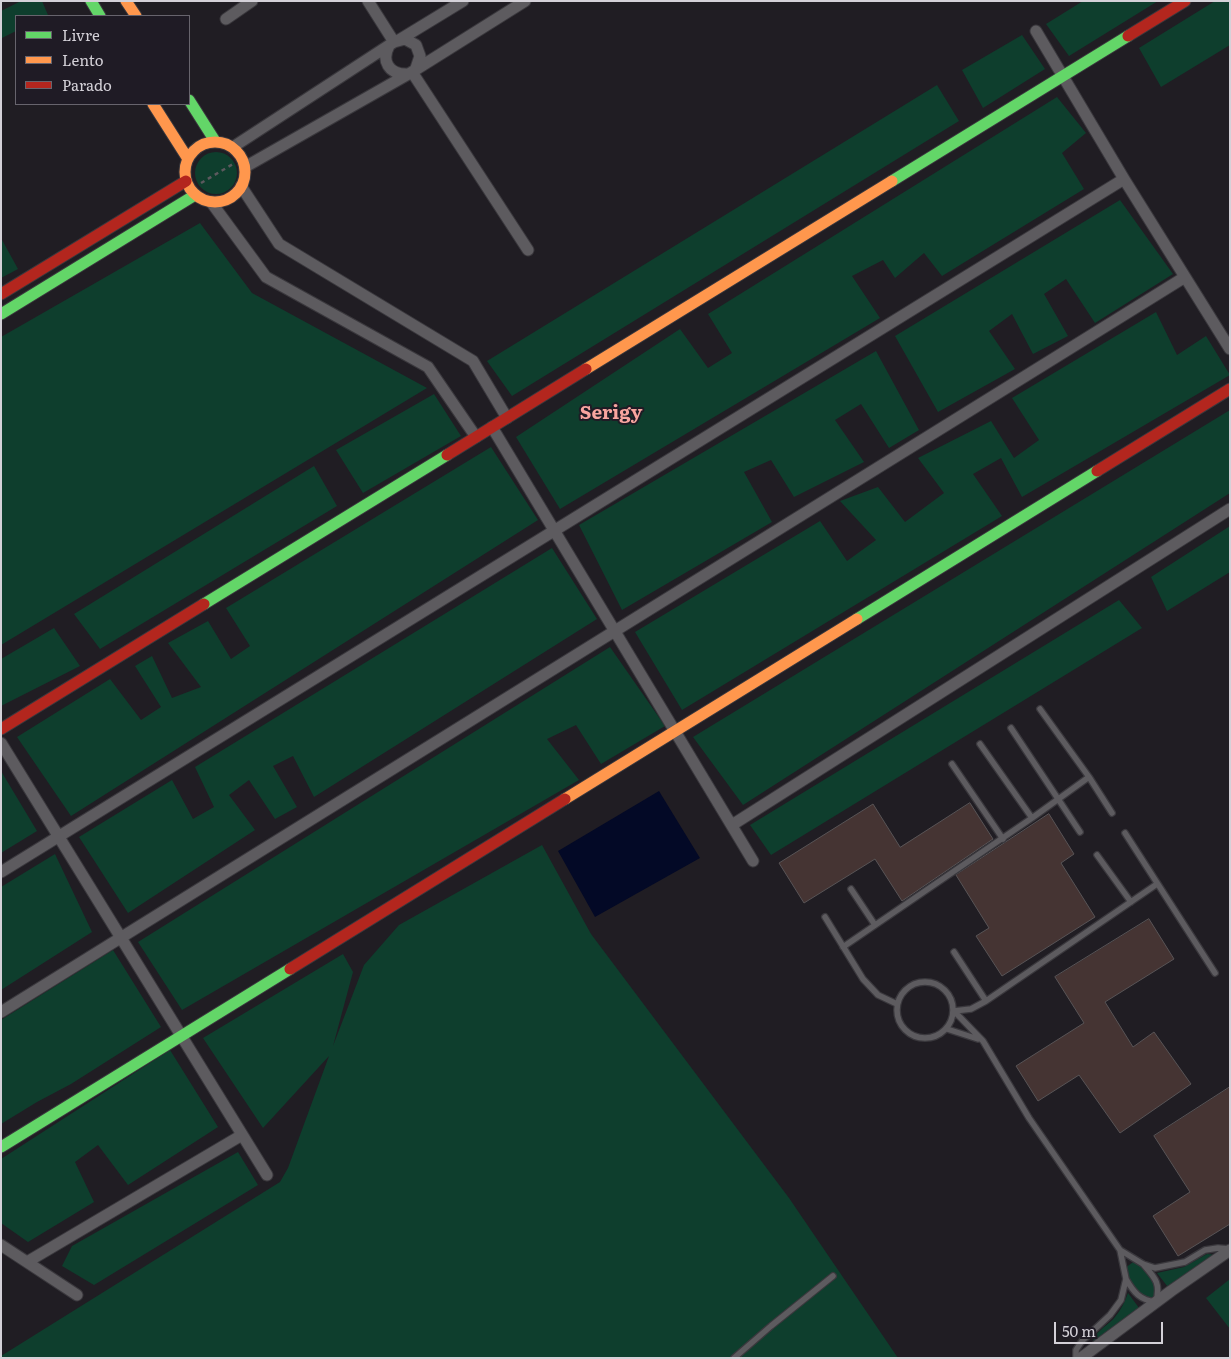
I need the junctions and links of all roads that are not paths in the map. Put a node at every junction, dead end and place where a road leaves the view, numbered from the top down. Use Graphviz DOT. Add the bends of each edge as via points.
graph roads {
  1 [pos="91,1"];
  2 [pos="126,1"];
  3 [pos="252,1"];
  4 [pos="368,1"];
  5 [pos="463,1"];
  6 [pos="526,1"];
  7 [pos="1185,1"];
  8 [pos="99,15"];
  9 [pos="135,15"];
  10 [pos="226,19"];
  11 [pos="1036,31"];
  12 [pos="394,42"];
  13 [pos="411,71"];
  14 [pos="1063,76"];
  15 [pos="190,102"];
  16 [pos="155,105"];
  17 [pos="215,141"];
  18 [pos="233,148"];
  19 [pos="188,160"];
  20 [pos="245,168"];
  21 [pos="1124,180"];
  22 [pos="186,181"];
  23 [pos="241,186"];
  24 [pos="195,195"];
  25 [pos="211,202"];
  26 [pos="528,250"];
  27 [pos="1185,277"];
  28 [pos="1,294"];
  29 [pos="1,314"];
  30 [pos="1230,349"];
  31 [pos="1230,389"];
  32 [pos="507,418"];
  33 [pos="492,427"];
  34 [pos="476,437"];
  35 [pos="1230,509"];
  36 [pos="554,531"];
  37 [pos="615,631"];
  38 [pos="1040,709"];
  39 [pos="1,728"];
  40 [pos="1011,728"];
  41 [pos="675,731"];
  42 [pos="1,743"];
  43 [pos="980,744"];
  44 [pos="952,764"];
  45 [pos="1089,777"];
  46 [pos="1058,798"];
  47 [pos="1112,813"];
  48 [pos="1032,818"];
  49 [pos="732,825"];
  50 [pos="1080,832"];
  51 [pos="1124,833"];
  52 [pos="59,836"];
  53 [pos="1003,839"];
  54 [pos="1097,855"];
  55 [pos="753,861"];
  56 [pos="1,872"];
  57 [pos="1157,884"];
  58 [pos="852,889"];
  59 [pos="1131,902"];
  60 [pos="825,917"];
  61 [pos="875,926"];
  62 [pos="121,938"];
  63 [pos="843,947"];
  64 [pos="954,952"];
  65 [pos="1215,973"];
  66 [pos="986,1001"];
  67 [pos="897,1004"];
  68 [pos="954,1011"];
  69 [pos="1,1012"];
  70 [pos="947,1029"];
  71 [pos="181,1036"];
  72 [pos="982,1042"];
  73 [pos="242,1135"];
  74 [pos="1,1147"];
  75 [pos="267,1175"];
  76 [pos="1,1245"];
  77 [pos="1230,1249"];
  78 [pos="1120,1250"];
  79 [pos="27,1262"];
  80 [pos="1143,1264"];
  81 [pos="833,1276"];
  82 [pos="1126,1279"];
  83 [pos="77,1295"];
  84 [pos="1156,1302"];
  85 [pos="734,1358"];
  86 [pos="1076,1358"];
  87 [pos="1081,1358"];
  1 -- 8 [label="street"];
  2 -- 9 [label="street"];
  3 -- 10 [label="street"];
  4 -- 12 [label="street"];
  5 -- 12 [label="street"];
  6 -- 13 [label="street"];
  7 -- 14 [label="street"];
  11 -- 14 [label="street"];
  12 -- 13 [label="street" via="411,42 419,50 419,62"];
  12 -- 13 [label="street" via="385,57 389,68 394,72"];
  12 -- 18 [label="street"];
  13 -- 20 [label="street"];
  13 -- 26 [label="street"];
  14 -- 21 [label="street"];
  14 -- 32 [label="street"];
  15 -- 17 [label="street"];
  16 -- 19 [label="street"];
  17 -- 18 [label="street"];
  17 -- 19 [label="street" via="197,147"];
  18 -- 20 [label="street" via="240,154"];
  19 -- 22 [label="street" via="185,164"];
  20 -- 23 [label="street"];
  21 -- 27 [label="street"];
  21 -- 36 [label="street"];
  22 -- 24 [label="street"];
  22 -- 28 [label="street"];
  23 -- 25 [label="street" via="231,198"];
  23 -- 32 [label="street" via="279,244 473,361"];
  24 -- 25 [label="street"];
  24 -- 29 [label="street"];
  25 -- 34 [label="street" via="266,278 428,366"];
  27 -- 30 [label="street"];
  27 -- 37 [label="street"];
  31 -- 41 [label="street"];
  32 -- 33 [label="street"];
  33 -- 34 [label="street"];
  33 -- 36 [label="street"];
  34 -- 39 [label="street"];
  35 -- 49 [label="street"];
  36 -- 37 [label="street"];
  36 -- 52 [label="street"];
  37 -- 41 [label="street"];
  37 -- 62 [label="street"];
  38 -- 45 [label="lane"];
  40 -- 46 [label="lane"];
  41 -- 49 [label="street"];
  41 -- 71 [label="street"];
  42 -- 52 [label="street"];
  43 -- 48 [label="lane"];
  44 -- 53 [label="lane"];
  45 -- 46 [label="lane"];
  45 -- 47 [label="lane"];
  46 -- 48 [label="lane"];
  46 -- 50 [label="lane"];
  48 -- 53 [label="lane"];
  49 -- 55 [label="street"];
  51 -- 57 [label="lane"];
  52 -- 56 [label="street"];
  52 -- 62 [label="street"];
  53 -- 61 [label="lane"];
  54 -- 59 [label="lane"];
  57 -- 59 [label="lane"];
  57 -- 65 [label="lane"];
  58 -- 61 [label="lane"];
  59 -- 66 [label="lane"];
  60 -- 63 [label="lane"];
  61 -- 63 [label="lane"];
  62 -- 69 [label="street"];
  62 -- 71 [label="street"];
  63 -- 67 [label="lane" via="863,979 878,995"];
  64 -- 66 [label="lane"];
  66 -- 68 [label="lane" via="971,1009"];
  67 -- 68 [label="lane" via="907,988 915,983 933,982 948,993"];
  67 -- 70 [label="lane" via="899,1022 912,1036 930,1038"];
  68 -- 70 [label="lane"];
  68 -- 72 [label="lane"];
  70 -- 72 [label="lane"];
  71 -- 73 [label="street"];
  71 -- 74 [label="street"];
  72 -- 78 [label="lane" via="1029,1118"];
  73 -- 75 [label="street"];
  73 -- 79 [label="street"];
  76 -- 79 [label="street"];
  77 -- 80 [label="lane" via="1205,1250 1185,1262 1155,1268"];
  77 -- 84 [label="street"];
  78 -- 80 [label="lane"];
  78 -- 82 [label="lane"];
  79 -- 83 [label="street"];
  80 -- 84 [label="lane" via="1159,1290"];
  81 -- 85 [label="lane"];
  82 -- 84 [label="lane" via="1134,1294 1145,1301"];
  82 -- 86 [label="lane" via="1121,1300 1082,1341 1076,1350"];
  84 -- 87 [label="street"];
}
